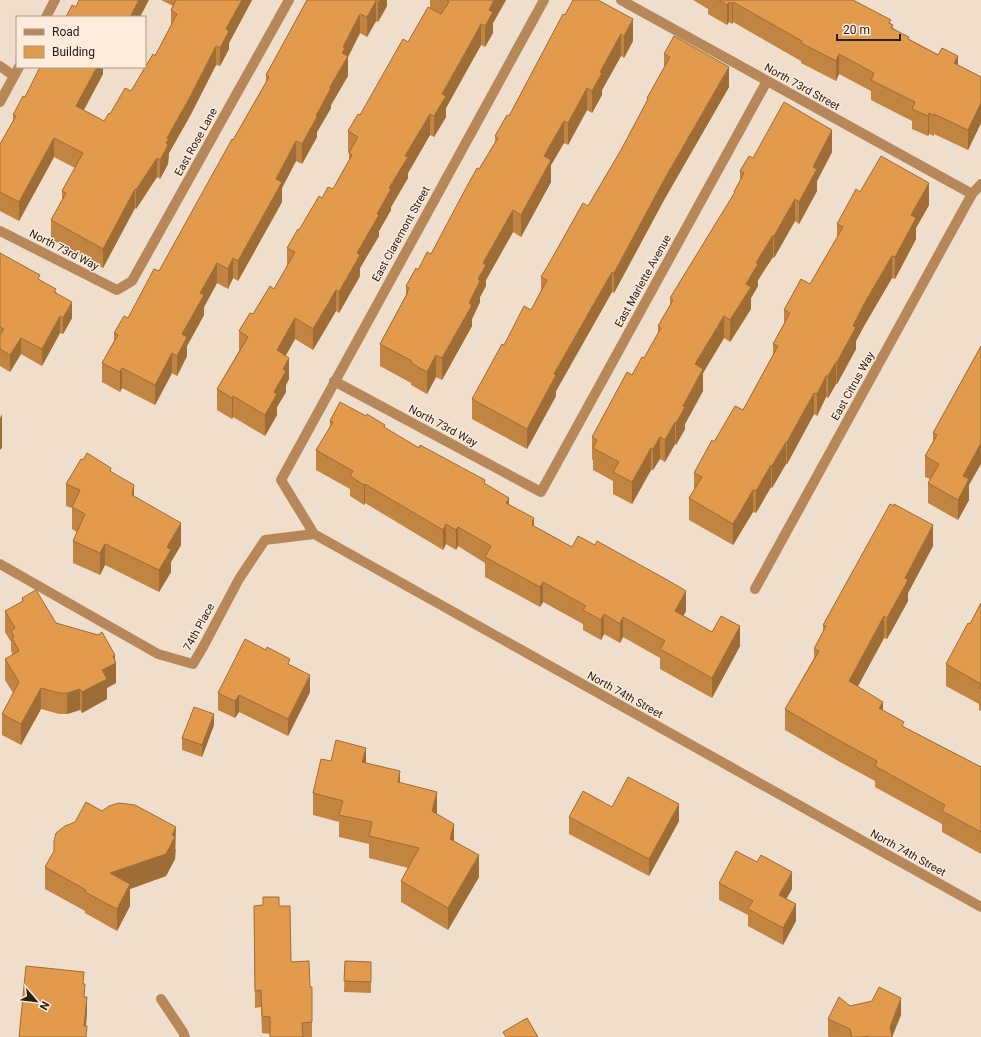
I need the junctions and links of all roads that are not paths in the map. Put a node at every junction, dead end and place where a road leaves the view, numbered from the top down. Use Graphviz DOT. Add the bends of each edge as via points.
graph roads {
  1 [pos="55,0"];
  2 [pos="289,0"];
  3 [pos="544,0"];
  4 [pos="621,0"];
  5 [pos="47,16"];
  6 [pos="0,66"];
  7 [pos="16,72"];
  8 [pos="767,82"];
  9 [pos="0,102"];
  10 [pos="981,184"];
  11 [pos="972,194"];
  12 [pos="0,231"];
  13 [pos="117,290"];
  14 [pos="334,381"];
  15 [pos="281,480"];
  16 [pos="541,492"];
  17 [pos="314,534"];
  18 [pos="0,564"];
  19 [pos="755,589"];
  20 [pos="981,907"];
  21 [pos="161,999"];
  22 [pos="185,1037"];
  1 -- 5 [label="street"];
  2 -- 13 [label="street, East Rose Lane" via="132,281"];
  3 -- 14 [label="street, East Claremont Street"];
  4 -- 8 [label="street, North 73rd Street"];
  6 -- 7 [label="street"];
  7 -- 9 [label="street"];
  8 -- 11 [label="street, North 73rd Street"];
  8 -- 16 [label="street, East Marlette Avenue"];
  10 -- 11 [label="street, East Citrus Way"];
  11 -- 19 [label="street, East Citrus Way"];
  12 -- 13 [label="street, North 73rd Way"];
  14 -- 15 [label="street, East Claremont Street"];
  14 -- 16 [label="street, North 73rd Way"];
  15 -- 17 [label="street, North 74th Street"];
  17 -- 18 [label="street, 74th Place" via="265,540 239,579 193,664 158,654"];
  17 -- 20 [label="street, North 74th Street"];
  21 -- 22 [label="street"];
}
